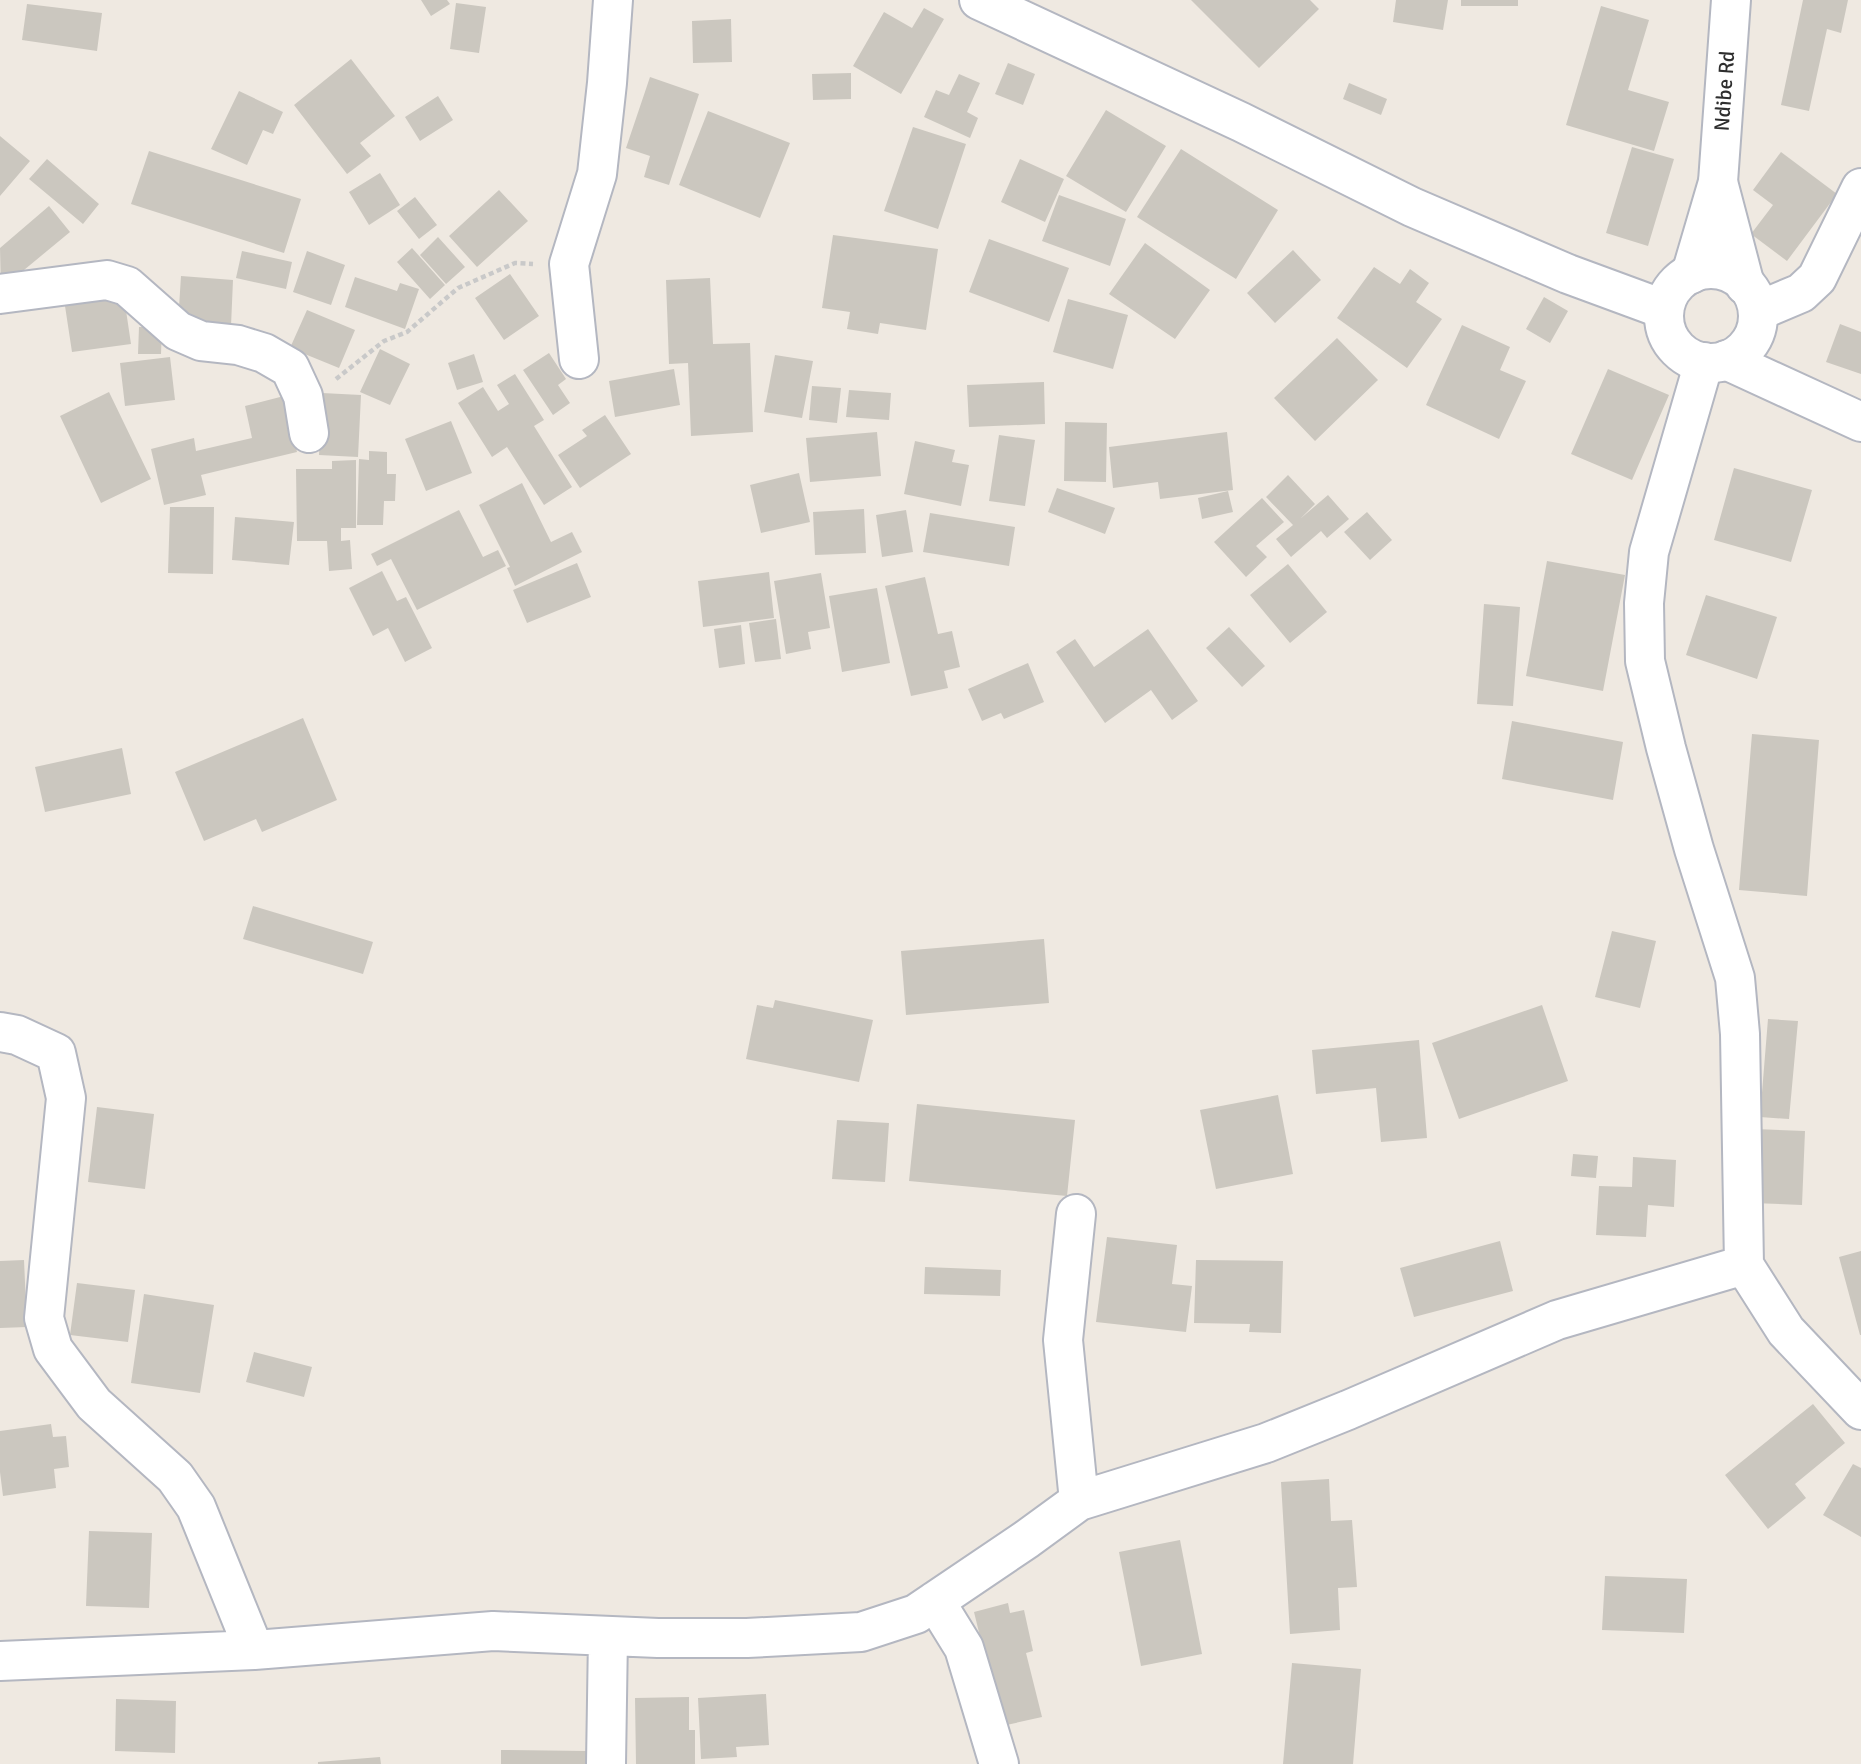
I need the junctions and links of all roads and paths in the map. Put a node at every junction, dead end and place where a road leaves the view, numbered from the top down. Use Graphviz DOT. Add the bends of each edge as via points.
graph roads {
  1 [pos="613,0"];
  2 [pos="979,0"];
  3 [pos="1731,0"];
  4 [pos="1717,182"];
  5 [pos="1861,188"];
  6 [pos="569,264"];
  7 [pos="1691,274"];
  8 [pos="0,294"];
  9 [pos="1753,307"];
  10 [pos="1663,309"];
  11 [pos="579,359"];
  12 [pos="1715,361"];
  13 [pos="1792,391"];
  14 [pos="303,396"];
  15 [pos="1861,422"];
  16 [pos="309,433"];
  17 [pos="0,1032"];
  18 [pos="1076,1214"];
  19 [pos="1744,1265"];
  20 [pos="1861,1410"];
  21 [pos="1079,1501"];
  22 [pos="934,1601"];
  23 [pos="608,1636"];
  24 [pos="254,1650"];
  25 [pos="0,1661"];
  26 [pos="606,1764"];
  27 [pos="999,1764"];
  1 -- 6 [label="street" via="597,174"];
  2 -- 10 [label="street" via="1412,207 1567,274"];
  3 -- 4 [label="street, Ndibe Rd"];
  4 -- 7 [label="street"];
  4 -- 9 [label="street"];
  5 -- 9 [label="street" via="1817,278 1801,293"];
  6 -- 11 [label="street"];
  6 -- 14 [label="path" via="515,264 458,288 407,332 384,341 341,376"];
  7 -- 9 [label="street" via="1720,270 1734,275"];
  7 -- 10 [label="street" via="1670,293"];
  8 -- 14 [label="street" via="107,280 127,286 178,331 201,341 251,349 290,368"];
  9 -- 12 [label="street" via="1751,340 1740,353"];
  9 -- 13 [label="street"];
  10 -- 12 [label="street" via="1670,340 1680,352 1694,360"];
  12 -- 13 [label="street"];
  12 -- 19 [label="street" via="1649,552 1645,661 1694,849 1735,978"];
  13 -- 15 [label="street"];
  14 -- 16 [label="street"];
  17 -- 24 [label="street" via="57,1053 66,1098 44,1318 53,1349 93,1404 174,1476 196,1507"];
  18 -- 21 [label="street" via="1063,1340"];
  19 -- 20 [label="street" via="1786,1331"];
  19 -- 21 [label="street" via="1557,1320 1266,1443"];
  21 -- 22 [label="street"];
  22 -- 23 [label="street" via="916,1614 861,1632 747,1638"];
  22 -- 27 [label="street" via="964,1648"];
  23 -- 24 [label="street" via="493,1631"];
  23 -- 26 [label="street"];
  24 -- 25 [label="street"];
}
